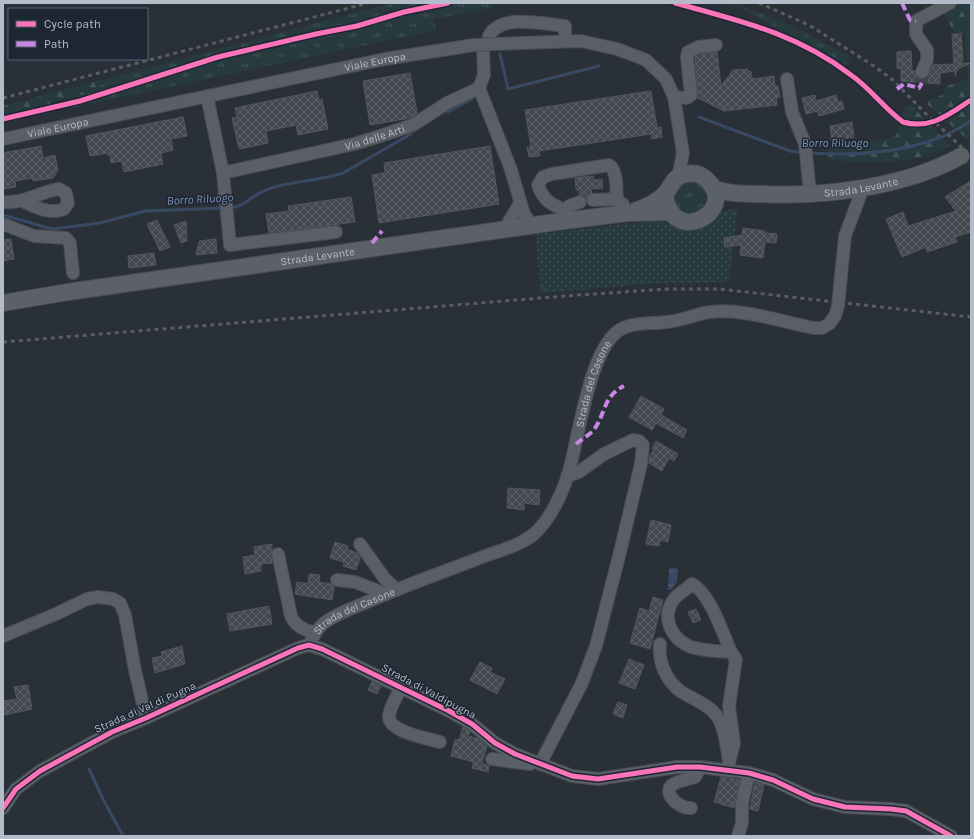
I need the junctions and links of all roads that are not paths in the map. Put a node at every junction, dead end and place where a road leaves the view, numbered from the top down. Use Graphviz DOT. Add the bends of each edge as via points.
graph roads {
  1 [pos="950,3"];
  2 [pos="492,40"];
  3 [pos="565,40"];
  4 [pos="716,45"];
  5 [pos="478,48"];
  6 [pos="922,72"];
  7 [pos="787,79"];
  8 [pos="479,88"];
  9 [pos="207,96"];
  10 [pos="674,97"];
  11 [pos="3,138"];
  12 [pos="683,153"];
  13 [pos="962,156"];
  14 [pos="223,173"];
  15 [pos="701,176"];
  16 [pos="678,177"];
  17 [pos="713,188"];
  18 [pos="863,188"];
  19 [pos="810,193"];
  20 [pos="665,194"];
  21 [pos="754,194"];
  22 [pos="593,200"];
  23 [pos="617,200"];
  24 [pos="22,201"];
  25 [pos="3,202"];
  26 [pos="580,202"];
  27 [pos="520,203"];
  28 [pos="713,207"];
  29 [pos="671,212"];
  30 [pos="628,214"];
  31 [pos="564,215"];
  32 [pos="3,224"];
  33 [pos="533,226"];
  34 [pos="504,230"];
  35 [pos="336,232"];
  36 [pos="73,273"];
  37 [pos="9,301"];
  38 [pos="568,476"];
  39 [pos="360,544"];
  40 [pos="278,554"];
  41 [pos="337,580"];
  42 [pos="392,592"];
  43 [pos="314,633"];
  44 [pos="3,636"];
  45 [pos="660,644"];
  46 [pos="309,645"];
  47 [pos="731,652"];
  48 [pos="402,687"];
  49 [pos="146,718"];
  50 [pos="440,742"];
  51 [pos="492,760"];
  52 [pos="538,763"];
  53 [pos="700,767"];
  54 [pos="730,767"];
  55 [pos="749,773"];
  56 [pos="16,789"];
  57 [pos="3,794"];
  58 [pos="3,808"];
  59 [pos="692,808"];
  60 [pos="738,836"];
  61 [pos="951,836"];
  1 -- 6 [label="street" via="916,21 916,34 928,50"];
  2 -- 3 [label="street, Viale Europa"];
  2 -- 3 [label="street" via="498,25 512,22 565,26"];
  2 -- 5 [label="street, Viale Europa, bridge"];
  3 -- 10 [label="street, Viale Europa" via="597,44 639,56 662,74 670,84"];
  4 -- 10 [label="street" via="698,47 688,52 691,95 688,98"];
  5 -- 8 [label="street" via="484,75"];
  5 -- 9 [label="street, Viale Europa" via="418,53"];
  7 -- 19 [label="street" via="792,112 805,144"];
  8 -- 14 [label="street, Via delle Arti" via="412,124 380,136"];
  8 -- 27 [label="street" via="508,162"];
  9 -- 11 [label="street, Viale Europa"];
  9 -- 14 [label="street"];
  10 -- 12 [label="street, Viale Europa"];
  12 -- 15 [label="street, Viale Europa" via="694,171"];
  12 -- 16 [label="street, Viale Europa"];
  13 -- 18 [label="main road, Strada Levante" via="914,177"];
  14 -- 35 [label="street" via="230,245"];
  15 -- 16 [label="main road" via="692,173"];
  15 -- 17 [label="main road"];
  16 -- 20 [label="main road, Strada Levante"];
  17 -- 21 [label="main road, Strada Levante"];
  17 -- 28 [label="main road"];
  18 -- 19 [label="main road, Strada Levante"];
  18 -- 38 [label="street, Strada del Casone" via="847,229 838,306 829,324 822,328 814,328 725,311 623,328 612,336 601,351 590,382"];
  19 -- 21 [label="main road, Strada Levante"];
  20 -- 29 [label="main road"];
  20 -- 30 [label="main road, Strada Levante" via="646,207"];
  21 -- 28 [label="main road, Strada Levante"];
  22 -- 23 [label="street"];
  23 -- 30 [label="street"];
  23 -- 31 [label="street" via="614,174 609,164 543,177 538,185 543,197"];
  24 -- 25 [label="street"];
  26 -- 31 [label="street" via="570,206"];
  27 -- 33 [label="street" via="526,218"];
  27 -- 34 [label="street"];
  28 -- 29 [label="main road, Strada Levante" via="707,216 692,222 680,220"];
  29 -- 30 [label="main road, Strada Levante"];
  30 -- 31 [label="main road, Strada Levante"];
  31 -- 33 [label="main road, Strada Levante"];
  32 -- 36 [label="street" via="39,237 66,238 70,243"];
  33 -- 34 [label="main road, Strada Levante"];
  34 -- 37 [label="main road, Strada Levante"];
  38 -- 42 [label="street, Strada del Casone" via="546,522 533,535 511,547"];
  38 -- 52 [label="street" via="580,472 604,454 633,440 643,445 641,464 594,653 582,683"];
  39 -- 42 [label="street"];
  40 -- 43 [label="street" via="292,619 299,627"];
  41 -- 42 [label="street"];
  42 -- 43 [label="street, Strada del Casone" via="336,615"];
  43 -- 46 [label="street, Strada del Casone"];
  44 -- 49 [label="street" via="87,599 98,597 120,603 125,616"];
  45 -- 54 [label="street" via="659,656 669,679 680,690 708,706 720,721"];
  46 -- 48 [label="street, Strada di Valdipugna"];
  46 -- 49 [label="street, Strada di Val di Pugna" via="280,655"];
  47 -- 47 [label="street" via="691,647 677,639 667,621 668,610 675,597 692,584 698,587 711,607"];
  47 -- 54 [label="street" via="736,659 729,706 734,743"];
  48 -- 50 [label="street" via="390,710 390,722 394,727"];
  48 -- 52 [label="street, Strada di Valdipugna" via="472,724 495,743"];
  49 -- 56 [label="street, Strada di Val di Pugna" via="66,755"];
  51 -- 52 [label="street" via="528,765"];
  52 -- 53 [label="street, Strada di Valdipugna" via="572,776 598,779 654,769"];
  53 -- 54 [label="street, Strada di Valdipugna"];
  53 -- 59 [label="street" via="695,776 672,785 669,789 669,794 679,806 685,809"];
  54 -- 55 [label="street, Strada di Valdipugna"];
  55 -- 60 [label="street"];
  55 -- 61 [label="street, Strada di Valdipugna" via="774,780 813,799 845,807 891,808 906,811"];
  56 -- 57 [label="street"];
  56 -- 58 [label="street, Strada di Val di Pugna"];
}
